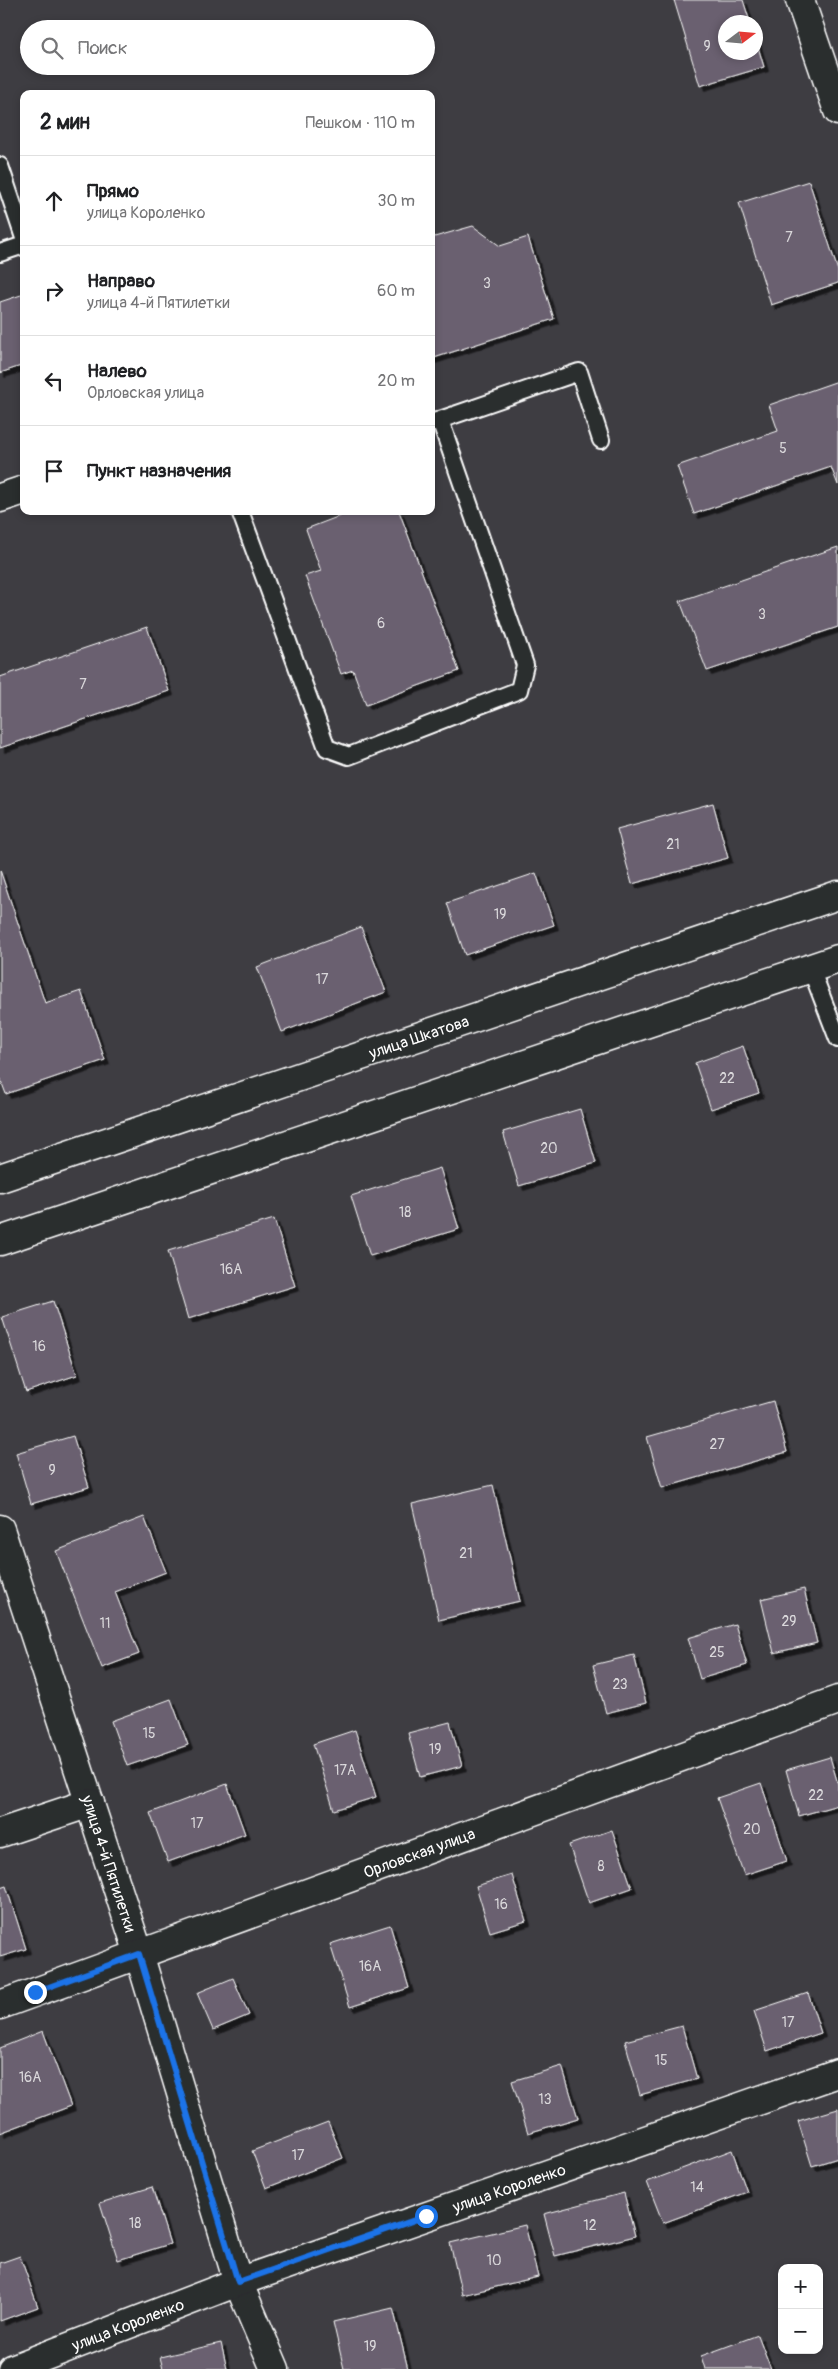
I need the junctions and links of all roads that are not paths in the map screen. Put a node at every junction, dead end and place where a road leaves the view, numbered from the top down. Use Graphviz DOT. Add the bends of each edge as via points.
graph roads {
  1 [pos="800,0"];
  2 [pos="838,110"];
  3 [pos="0,166"];
  4 [pos="20,226"];
  5 [pos="20,246"];
  6 [pos="0,253"];
  7 [pos="436,421"];
  8 [pos="601,440"];
  9 [pos="20,491"];
  10 [pos="0,498"];
  11 [pos="241,515"];
  12 [pos="838,895"];
  13 [pos="838,959"];
  14 [pos="811,968"];
  15 [pos="838,1039"];
  16 [pos="0,1178"];
  17 [pos="0,1241"];
  18 [pos="0,1529"];
  19 [pos="838,1700"];
  20 [pos="90,1803"];
  21 [pos="0,1833"];
  22 [pos="139,1954"];
  23 [pos="0,2005"];
  24 [pos="838,2073"];
  25 [pos="238,2282"];
  26 [pos="12,2369"];
  27 [pos="275,2369"];
  1 -- 2 [label="street"];
  3 -- 4 [label="lane"];
  5 -- 6 [label="lane"];
  7 -- 8 [label="lane" via="579,372"];
  7 -- 11 [label="lane" via="525,665 519,690 349,756 327,748"];
  9 -- 10 [label="street"];
  12 -- 16 [label="street, улица Шкатова"];
  13 -- 14 [label="street"];
  14 -- 15 [label="lane"];
  14 -- 17 [label="street"];
  18 -- 20 [label="street, улица 4-й Пятилетки"];
  19 -- 22 [label="street, Орловская улица"];
  20 -- 21 [label="street"];
  20 -- 22 [label="street, улица 4-й Пятилетки"];
  22 -- 23 [label="street, Орловская улица"];
  22 -- 25 [label="street, улица 4-й Пятилетки"];
  24 -- 25 [label="street, улица Короленко"];
  25 -- 26 [label="street, улица Короленко"];
  25 -- 27 [label="street, улица 4-й Пятилетки"];
}
